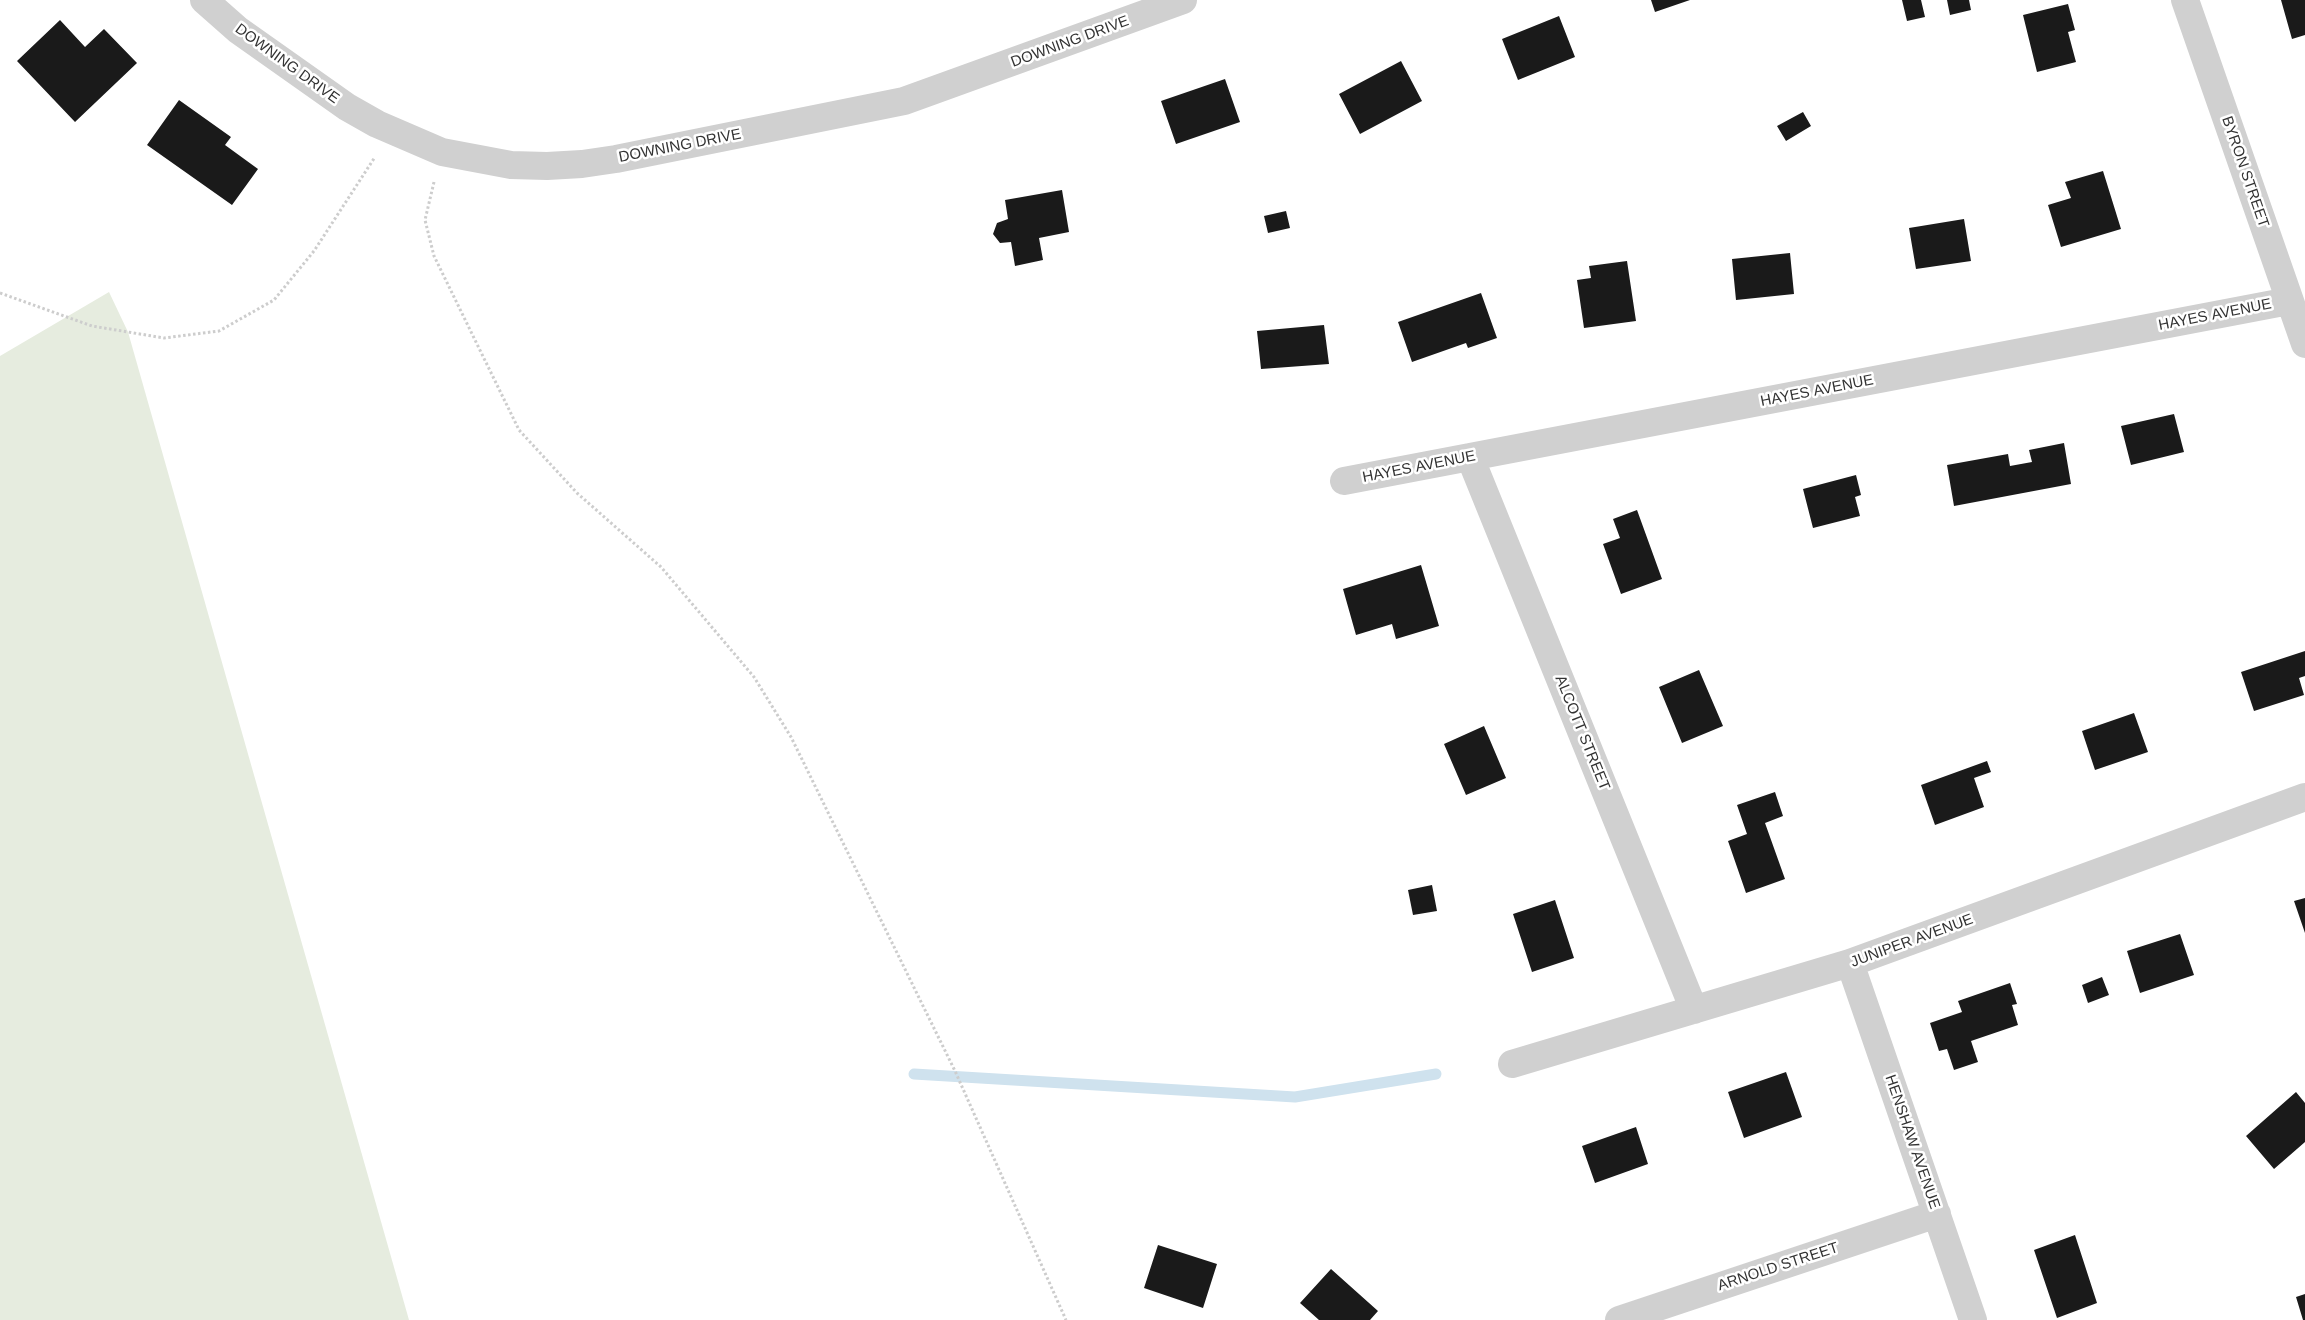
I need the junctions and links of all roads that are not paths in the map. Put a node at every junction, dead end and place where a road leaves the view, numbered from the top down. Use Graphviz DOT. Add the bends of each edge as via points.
graph roads {
  1 [pos="204,0"];
  2 [pos="1183,0"];
  3 [pos="2185,0"];
  4 [pos="2289,301"];
  5 [pos="2305,344"];
  6 [pos="1470,457"];
  7 [pos="1344,481"];
  8 [pos="2305,798"];
  9 [pos="1850,963"];
  10 [pos="1694,1010"];
  11 [pos="1512,1064"];
  12 [pos="1936,1214"];
  13 [pos="1618,1320"];
  14 [pos="1973,1320"];
  1 -- 2 [label="street, DOWNING DRIVE" via="238,30 347,107 391,131 442,152 511,165 582,164 904,101"];
  3 -- 4 [label="street, BYRON STREET"];
  4 -- 5 [label="street, BYRON STREET"];
  4 -- 6 [label="street, HAYES AVENUE"];
  6 -- 7 [label="street, HAYES AVENUE"];
  6 -- 10 [label="street, ALCOTT STREET"];
  8 -- 9 [label="street, JUNIPER AVENUE"];
  9 -- 10 [label="street, JUNIPER AVENUE"];
  9 -- 12 [label="street, HENSHAW AVENUE"];
  10 -- 11 [label="street, JUNIPER AVENUE"];
  12 -- 13 [label="street, ARNOLD STREET"];
  12 -- 14 [label="street, HENSHAW AVENUE"];
}
